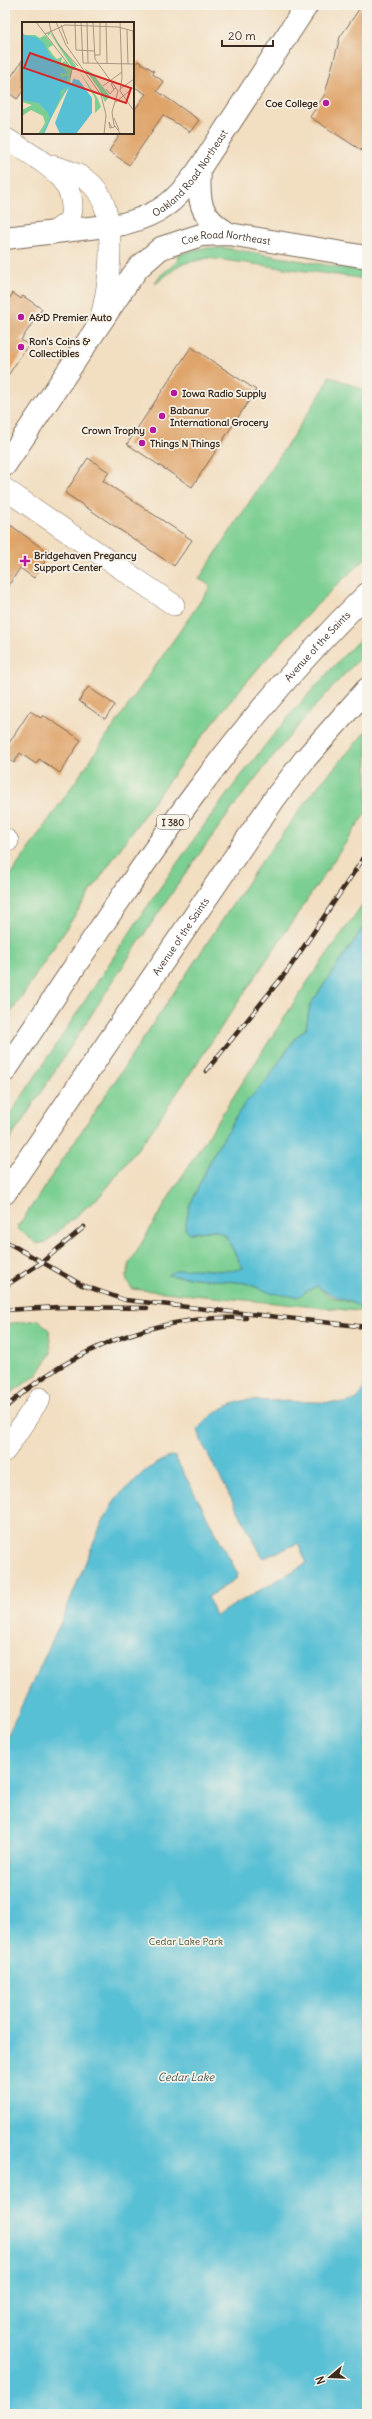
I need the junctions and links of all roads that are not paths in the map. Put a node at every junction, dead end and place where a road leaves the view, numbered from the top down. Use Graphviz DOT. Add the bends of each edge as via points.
graph roads {
  1 [pos="307,5"];
  2 [pos="5,138"];
  3 [pos="46,164"];
  4 [pos="200,168"];
  5 [pos="109,226"];
  6 [pos="51,234"];
  7 [pos="229,234"];
  8 [pos="5,238"];
  9 [pos="367,257"];
  10 [pos="97,330"];
  11 [pos="5,465"];
  12 [pos="5,489"];
  13 [pos="367,594"];
  14 [pos="174,605"];
  15 [pos="367,690"];
  16 [pos="5,1071"];
  17 [pos="5,1193"];
  18 [pos="40,1398"];
  19 [pos="5,1451"];
  1 -- 4 [label="main road, Oakland Road Northeast"];
  2 -- 3 [label="street"];
  3 -- 5 [label="street" via="89,181 103,201"];
  3 -- 6 [label="street" via="59,176 72,197 69,221"];
  4 -- 5 [label="main road, Oakland Road Northeast" via="167,206 141,220"];
  4 -- 7 [label="main road" via="199,193 204,213 215,225"];
  5 -- 6 [label="main road, Oakland Road Northeast"];
  5 -- 10 [label="street" via="106,290"];
  6 -- 8 [label="main road, Oakland Road Northeast"];
  7 -- 9 [label="main road, Coe Road Northeast"];
  7 -- 10 [label="main road, Coe Road Northeast" via="188,238 161,248 138,268"];
  10 -- 11 [label="main road, Coe Road Northeast"];
  12 -- 14 [label="street"];
  13 -- 16 [label="main road, Avenue of the Saints / I 380" via="300,662 221,756 133,880"];
  15 -- 17 [label="main road, Avenue of the Saints" via="305,759 275,798"];
  18 -- 19 [label="street"];
}
